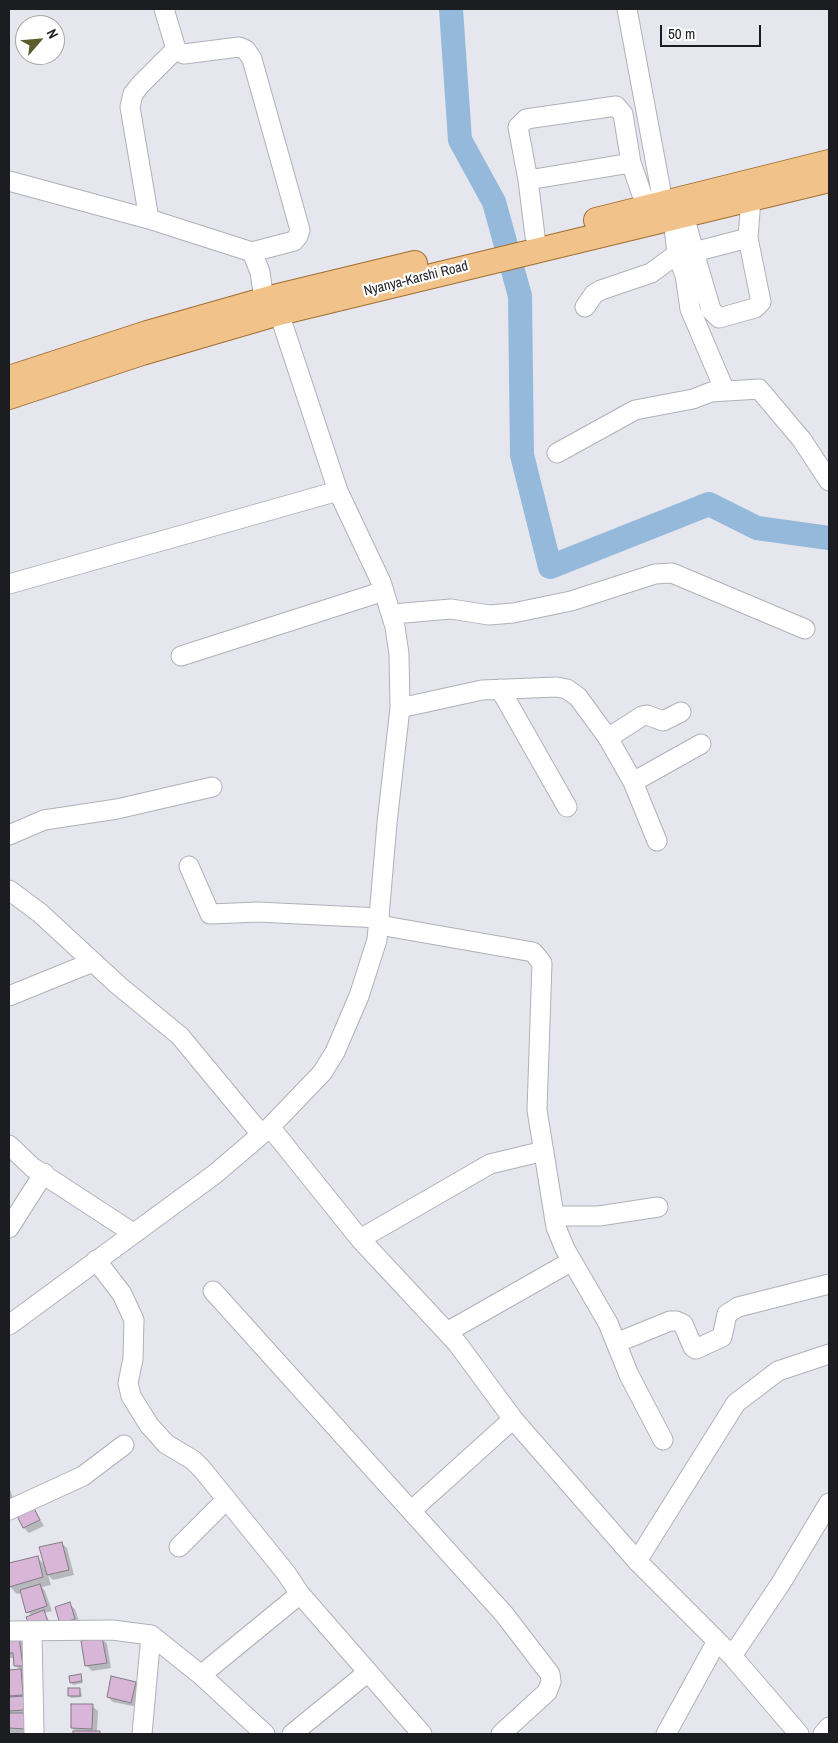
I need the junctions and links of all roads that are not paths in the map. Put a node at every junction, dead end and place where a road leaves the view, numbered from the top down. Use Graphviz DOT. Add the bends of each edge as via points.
graph roads {
  1 [pos="164,9"];
  2 [pos="627,9"];
  3 [pos="176,49"];
  4 [pos="829,162"];
  5 [pos="631,163"];
  6 [pos="528,180"];
  7 [pos="829,180"];
  8 [pos="9,181"];
  9 [pos="751,199"];
  10 [pos="667,210"];
  11 [pos="149,218"];
  12 [pos="535,236"];
  13 [pos="748,238"];
  14 [pos="252,252"];
  15 [pos="686,253"];
  16 [pos="271,307"];
  17 [pos="585,308"];
  18 [pos="9,378"];
  19 [pos="725,391"];
  20 [pos="9,397"];
  21 [pos="557,452"];
  22 [pos="829,480"];
  23 [pos="338,491"];
  24 [pos="9,584"];
  25 [pos="384,591"];
  26 [pos="392,614"];
  27 [pos="805,629"];
  28 [pos="181,656"];
  29 [pos="500,689"];
  30 [pos="400,708"];
  31 [pos="681,712"];
  32 [pos="608,738"];
  33 [pos="701,744"];
  34 [pos="633,782"];
  35 [pos="212,787"];
  36 [pos="566,807"];
  37 [pos="9,835"];
  38 [pos="657,841"];
  39 [pos="189,866"];
  40 [pos="9,890"];
  41 [pos="379,922"];
  42 [pos="93,962"];
  43 [pos="9,996"];
  44 [pos="265,1131"];
  45 [pos="9,1145"];
  46 [pos="544,1151"];
  47 [pos="44,1173"];
  48 [pos="658,1207"];
  49 [pos="554,1216"];
  50 [pos="9,1228"];
  51 [pos="133,1233"];
  52 [pos="360,1239"];
  53 [pos="96,1260"];
  54 [pos="572,1261"];
  55 [pos="829,1284"];
  56 [pos="213,1291"];
  57 [pos="9,1325"];
  58 [pos="447,1332"];
  59 [pos="616,1343"];
  60 [pos="829,1354"];
  61 [pos="513,1419"];
  62 [pos="662,1440"];
  63 [pos="124,1444"];
  64 [pos="226,1500"];
  65 [pos="829,1503"];
  66 [pos="9,1510"];
  67 [pos="411,1511"];
  68 [pos="179,1547"];
  69 [pos="637,1560"];
  70 [pos="300,1594"];
  71 [pos="9,1631"];
  72 [pos="32,1633"];
  73 [pos="151,1635"];
  74 [pos="717,1641"];
  75 [pos="732,1656"];
  76 [pos="368,1672"];
  77 [pos="202,1675"];
  78 [pos="829,1727"];
  79 [pos="34,1734"];
  80 [pos="142,1734"];
  81 [pos="265,1734"];
  82 [pos="292,1734"];
  83 [pos="422,1734"];
  84 [pos="501,1734"];
  85 [pos="666,1734"];
  86 [pos="799,1734"];
  87 [pos="823,1734"];
  1 -- 3 [label="street"];
  2 -- 10 [label="street"];
  3 -- 11 [label="street" via="140,85 133,94 130,107"];
  3 -- 14 [label="street" via="184,54 239,47 246,50 252,59 300,230 294,241"];
  4 -- 10 [label="main road, Nyanya-Karshi Road"];
  5 -- 6 [label="street"];
  5 -- 6 [label="street" via="623,114 616,106 526,119 518,127"];
  5 -- 10 [label="street"];
  6 -- 12 [label="street"];
  7 -- 9 [label="main road, Nyanya-Karshi Road"];
  8 -- 11 [label="street"];
  9 -- 10 [label="main road, Nyanya-Karshi Road"];
  9 -- 13 [label="street"];
  10 -- 12 [label="main road, Nyanya-Karshi Road"];
  10 -- 15 [label="street"];
  10 -- 16 [label="main road, Nyanya-Karshi Road" via="558,245 460,269"];
  11 -- 14 [label="street"];
  12 -- 16 [label="main road, Nyanya-Karshi Road"];
  13 -- 15 [label="street"];
  13 -- 15 [label="street" via="761,302 755,308 719,318 711,310"];
  14 -- 16 [label="street"];
  15 -- 17 [label="street" via="651,273 601,290 594,294"];
  15 -- 19 [label="street" via="685,275 690,309"];
  16 -- 18 [label="main road, Nyanya-Karshi Road" via="147,333"];
  16 -- 20 [label="main road, Nyanya-Karshi Road"];
  16 -- 23 [label="street"];
  19 -- 21 [label="street" via="634,410"];
  19 -- 22 [label="street" via="759,389 802,440"];
  23 -- 24 [label="street"];
  23 -- 25 [label="street"];
  25 -- 26 [label="street"];
  25 -- 28 [label="street"];
  26 -- 27 [label="street" via="452,609 490,615 513,614 571,601 655,574 672,573"];
  26 -- 30 [label="street" via="400,654"];
  29 -- 30 [label="street"];
  29 -- 32 [label="street" via="567,689 578,697"];
  29 -- 36 [label="street"];
  30 -- 41 [label="street"];
  31 -- 32 [label="street" via="663,721 642,716"];
  32 -- 34 [label="street"];
  33 -- 34 [label="street"];
  34 -- 38 [label="street"];
  35 -- 37 [label="street" via="117,809 44,820"];
  39 -- 41 [label="street" via="210,914 258,912"];
  40 -- 42 [label="street" via="40,913"];
  41 -- 44 [label="street" via="377,940 359,996 335,1052 322,1073"];
  41 -- 46 [label="street" via="533,952 539,957 542,963 537,1110"];
  42 -- 43 [label="street"];
  42 -- 44 [label="street" via="180,1036"];
  44 -- 51 [label="street" via="215,1174"];
  44 -- 52 [label="street"];
  45 -- 47 [label="street" via="32,1167"];
  46 -- 49 [label="street"];
  46 -- 52 [label="street" via="490,1164"];
  47 -- 50 [label="street"];
  47 -- 51 [label="street"];
  48 -- 49 [label="street" via="599,1216"];
  49 -- 54 [label="street"];
  51 -- 53 [label="street"];
  52 -- 58 [label="street"];
  53 -- 57 [label="street"];
  53 -- 64 [label="street" via="122,1294 134,1320 133,1359 128,1383 130,1396 158,1436 193,1460"];
  54 -- 58 [label="street"];
  54 -- 59 [label="street"];
  55 -- 59 [label="street" via="738,1307 727,1314 722,1337 696,1349 684,1324 676,1321"];
  56 -- 67 [label="street"];
  58 -- 61 [label="street"];
  59 -- 62 [label="street"];
  60 -- 69 [label="street" via="778,1371 736,1403"];
  61 -- 67 [label="street"];
  61 -- 69 [label="street"];
  63 -- 66 [label="street" via="83,1476"];
  64 -- 68 [label="street"];
  64 -- 70 [label="street"];
  65 -- 75 [label="street"];
  67 -- 84 [label="street" via="504,1614 550,1674 547,1692"];
  69 -- 74 [label="street"];
  70 -- 76 [label="street"];
  70 -- 77 [label="street"];
  71 -- 72 [label="street"];
  72 -- 73 [label="street" via="112,1630"];
  72 -- 79 [label="street"];
  73 -- 77 [label="street"];
  73 -- 80 [label="street"];
  74 -- 75 [label="street"];
  74 -- 85 [label="street"];
  75 -- 86 [label="street"];
  76 -- 82 [label="street"];
  76 -- 83 [label="street"];
  77 -- 81 [label="street"];
  78 -- 87 [label="street"];
}
